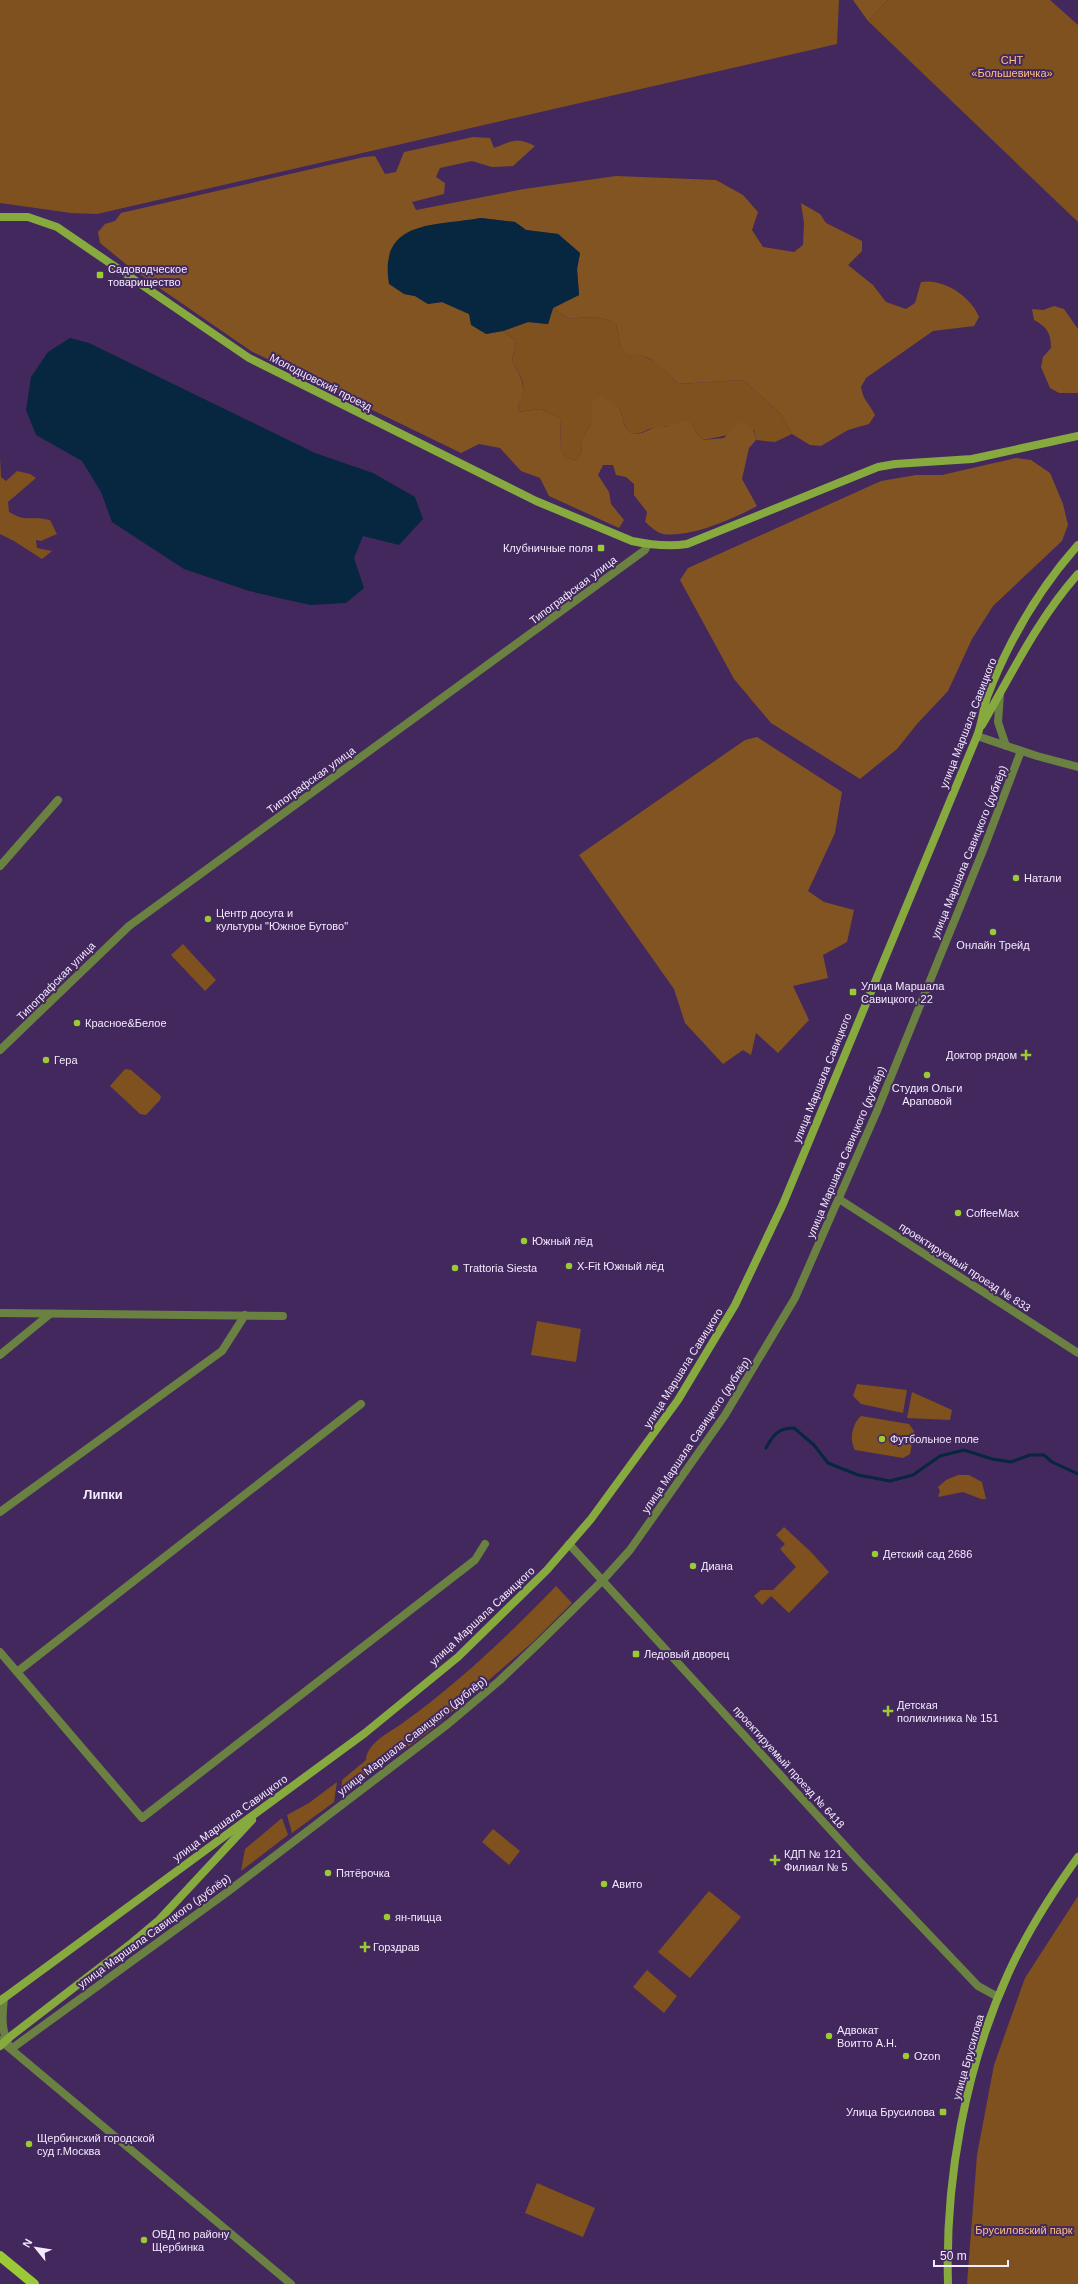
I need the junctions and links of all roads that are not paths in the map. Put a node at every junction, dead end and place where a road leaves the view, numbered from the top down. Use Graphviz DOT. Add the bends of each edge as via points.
graph roads {
  1 [pos="0,217"];
  2 [pos="1078,436"];
  3 [pos="648,544"];
  4 [pos="1078,545"];
  5 [pos="1078,574"];
  6 [pos="1001,693"];
  7 [pos="978,734"];
  8 [pos="1006,746"];
  9 [pos="1021,751"];
  10 [pos="1078,767"];
  11 [pos="58,800"];
  12 [pos="0,866"];
  13 [pos="0,1050"];
  14 [pos="840,1199"];
  15 [pos="0,1313"];
  16 [pos="50,1314"];
  17 [pos="245,1315"];
  18 [pos="283,1316"];
  19 [pos="1078,1353"];
  20 [pos="0,1355"];
  21 [pos="361,1404"];
  22 [pos="0,1512"];
  23 [pos="485,1544"];
  24 [pos="569,1544"];
  25 [pos="602,1581"];
  26 [pos="0,1652"];
  27 [pos="17,1672"];
  28 [pos="265,1806"];
  29 [pos="1078,1856"];
  30 [pos="998,1998"];
  31 [pos="2,1999"];
  32 [pos="0,2040"];
  33 [pos="0,2045"];
  34 [pos="10,2049"];
  35 [pos="0,2256"];
  36 [pos="34,2284"];
  37 [pos="291,2284"];
  38 [pos="948,2284"];
  1 -- 3 [label="street, Молодцовский проезд" via="28,217 57,227 249,358 536,501 632,541"];
  2 -- 3 [label="street, Молодцовский проезд" via="972,459 878,467 687,544"];
  3 -- 13 [label="street, Типографская улица" via="645,550 532,634 129,926"];
  4 -- 7 [label="street, улица Маршала Савицкого" via="1043,588 1026,614 987,698"];
  5 -- 6 [label="street" via="1026,646"];
  6 -- 7 [label="street"];
  6 -- 8 [label="street" via="998,722"];
  7 -- 8 [label="street"];
  7 -- 24 [label="street, улица Маршала Савицкого" via="783,1204 734,1305 678,1400 642,1451"];
  8 -- 9 [label="street"];
  9 -- 10 [label="street"];
  9 -- 14 [label="street, улица Маршала Савицкого (дублёр)" via="984,848"];
  11 -- 12 [label="street"];
  14 -- 19 [label="street, проектируемый проезд № 833"];
  14 -- 25 [label="street, улица Маршала Савицкого (дублёр)" via="795,1298 725,1415 646,1528"];
  15 -- 16 [label="street"];
  16 -- 17 [label="street"];
  16 -- 20 [label="street"];
  17 -- 18 [label="street"];
  17 -- 22 [label="street" via="222,1351"];
  21 -- 27 [label="street"];
  23 -- 27 [label="street" via="475,1560 142,1818"];
  24 -- 25 [label="street, проектируемый проезд № 6418"];
  24 -- 28 [label="street, улица Маршала Савицкого" via="510,1608 458,1657 365,1733"];
  25 -- 30 [label="street, проектируемый проезд № 6418" via="859,1861 978,1986"];
  25 -- 34 [label="street, улица Маршала Савицкого (дублёр)" via="499,1681 448,1724 226,1893"];
  26 -- 27 [label="street"];
  28 -- 31 [label="street, улица Маршала Савицкого"];
  28 -- 33 [label="street, bridge" via="159,1920"];
  29 -- 30 [label="street, улица Брусилова" via="1058,1884 1022,1947"];
  30 -- 38 [label="street, улица Брусилова" via="970,2086 956,2152 951,2190"];
  31 -- 34 [label="street" via="1,2018"];
  32 -- 34 [label="street"];
  33 -- 34 [label="street"];
  34 -- 37 [label="street"];
  35 -- 36 [label="main road"];
}
